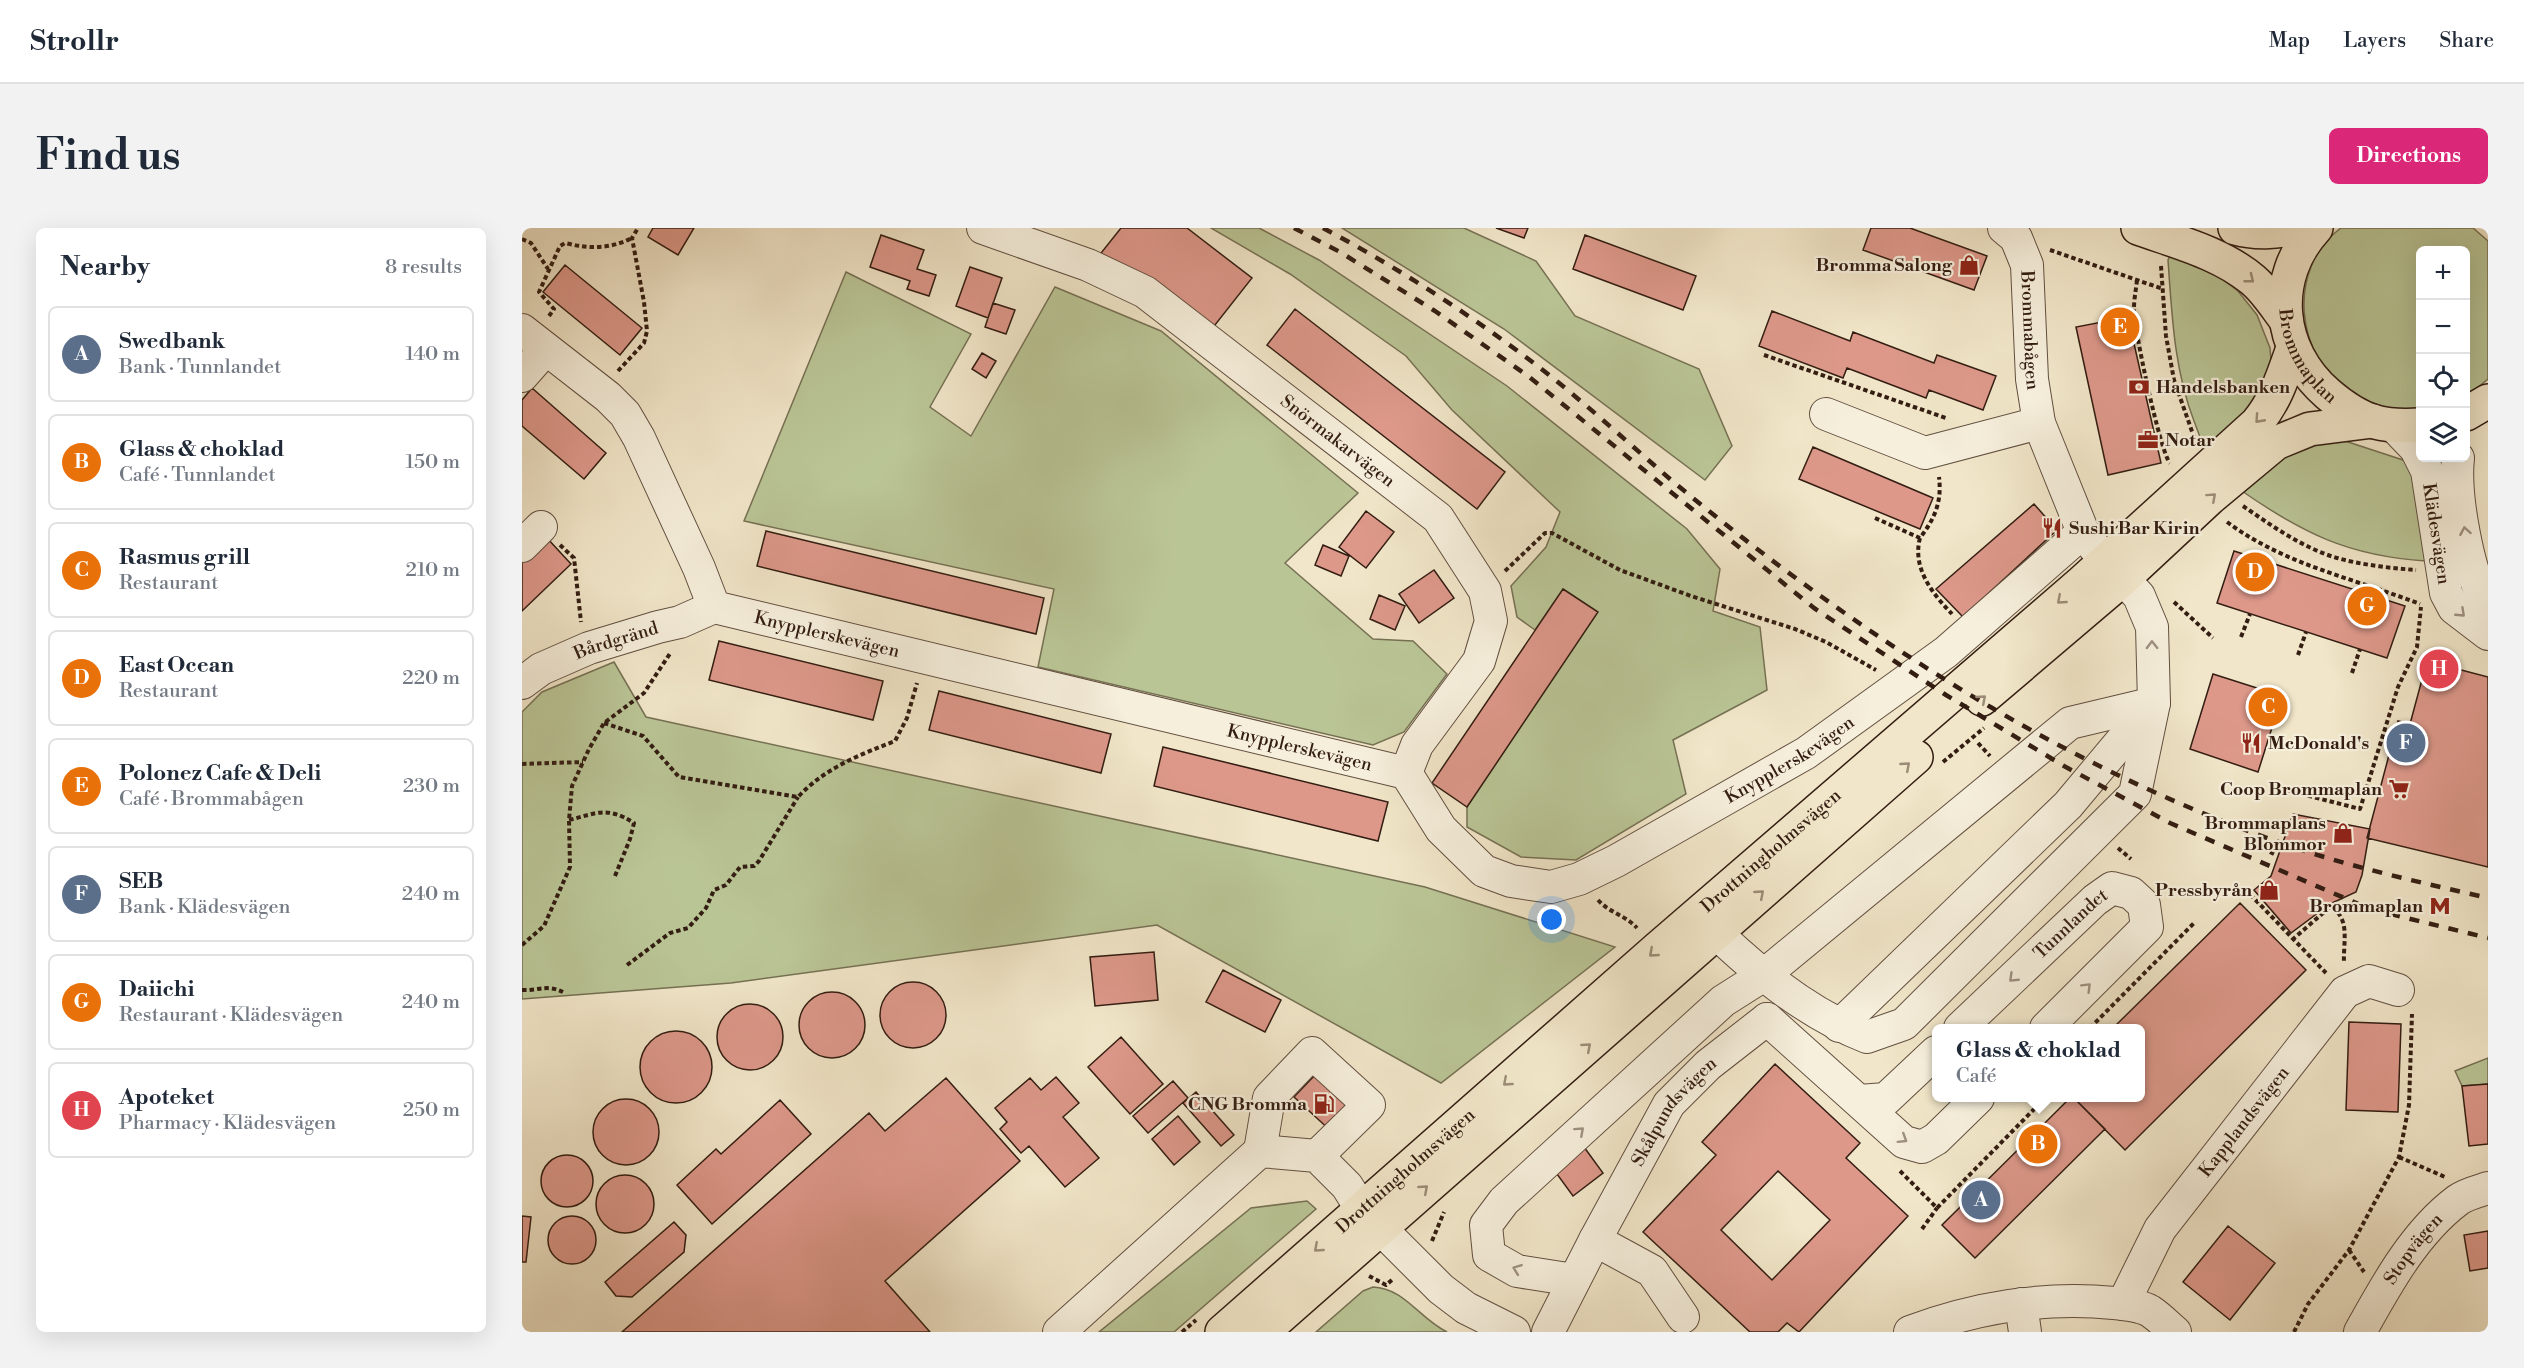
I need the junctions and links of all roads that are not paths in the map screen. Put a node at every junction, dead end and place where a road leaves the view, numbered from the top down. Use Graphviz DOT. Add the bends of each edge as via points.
graph roads {
  1 [pos="983,228"];
  2 [pos="2138,228"];
  3 [pos="2235,228"];
  4 [pos="2298,228"];
  5 [pos="2316,228"];
  6 [pos="2021,237"];
  7 [pos="2289,334"];
  8 [pos="533,340"];
  9 [pos="522,376"];
  10 [pos="1826,414"];
  11 [pos="2039,423"];
  12 [pos="2396,424"];
  13 [pos="2458,462"];
  14 [pos="2084,531"];
  15 [pos="2114,570"];
  16 [pos="2488,606"];
  17 [pos="714,607"];
  18 [pos="2488,634"];
  19 [pos="522,683"];
  20 [pos="2154,703"];
  21 [pos="1406,773"];
  22 [pos="1707,924"];
  23 [pos="1764,975"];
  24 [pos="2405,1002"];
  25 [pos="1767,1019"];
  26 [pos="1965,1024"];
  27 [pos="2051,1024"];
  28 [pos="1839,1026"];
  29 [pos="1932,1056"];
  30 [pos="1859,1101"];
  31 [pos="1974,1102"];
  32 [pos="1260,1151"];
  33 [pos="1317,1156"];
  34 [pos="2488,1188"];
  35 [pos="1371,1219"];
  36 [pos="1595,1240"];
  37 [pos="1574,1280"];
  38 [pos="2123,1304"];
  39 [pos="1683,1317"];
  40 [pos="2023,1318"];
  41 [pos="1059,1332"];
  42 [pos="1221,1332"];
  43 [pos="1263,1332"];
  44 [pos="1514,1332"];
  45 [pos="1548,1332"];
  46 [pos="1910,1332"];
  47 [pos="2175,1332"];
  48 [pos="2360,1332"];
  1 -- 21 [label="street, Snörmakarvägen" via="1088,265 1145,292 1438,518 1485,591 1491,621 1479,661 1417,745"];
  2 -- 7 [label="main road, one-way" via="2233,266 2254,281"];
  3 -- 4 [label="main road" via="2276,233"];
  5 -- 7 [label="main road, Brommaplan" via="2303,242 2287,282"];
  6 -- 11 [label="street, Brommabågen" via="2027,265 2032,379"];
  7 -- 12 [label="main road, Brommaplan" via="2320,387 2343,407"];
  7 -- 15 [label="main road, Drottningholmsvägen, one-way" via="2278,391 2269,408"];
  8 -- 9 [label="street"];
  8 -- 17 [label="street" via="626,414"];
  10 -- 11 [label="street" via="1925,453"];
  11 -- 14 [label="street, Brommabågen"];
  15 -- 12 [label="main road, Drottningholmsvägen, one-way" via="2261,454 2292,435 2310,429"];
  12 -- 18 [label="street, Klädesvägen, one-way" via="2427,471 2433,569 2454,609"];
  16 -- 13 [label="street, Klädesvägen, one-way" via="2470,560 2457,486"];
  14 -- 15 [label="street, Brommabågen"];
  14 -- 21 [label="street, Knypplerskevägen" via="1946,652 1806,753 1579,879 1551,887 1511,881 1484,871 1441,829"];
  20 -- 15 [label="street, Brommabågen, one-way" via="2152,627 2139,596"];
  15 -- 22 [label="main road, Drottningholmsvägen"];
  17 -- 19 [label="street, Bårdgränd" via="680,622 589,648 541,669"];
  17 -- 21 [label="street, Knypplerskevägen"];
  20 -- 23 [label="street" via="2070,723"];
  20 -- 28 [label="street" via="2068,805"];
  20 -- 28 [label="street, Brommabågen" via="2135,794 1904,1024 1867,1037"];
  22 -- 23 [label="street, Brommabågen"];
  22 -- 35 [label="main road, Drottningholmsvägen" via="1657,949"];
  23 -- 25 [label="street" via="1772,999"];
  23 -- 28 [label="street, Brommabågen"];
  37 -- 23 [label="street, one-way" via="1517,1271 1489,1255 1486,1225 1504,1201 1723,1000"];
  24 -- 38 [label="street, Kapplandsvägen" via="2369,981 2345,992 2160,1229"];
  25 -- 30 [label="street"];
  25 -- 36 [label="street, Skålpundsvägen" via="1708,1065 1669,1104"];
  27 -- 26 [label="street, Tunnlandet, one-way" via="2147,927 2145,905 2131,893 2112,888 2095,900"];
  29 -- 30 [label="street" via="1886,1099"];
  30 -- 31 [label="street, one-way" via="1904,1142 1922,1147 1936,1139"];
  32 -- 33 [label="street"];
  32 -- 33 [label="street" via="1269,1098 1312,1053 1369,1105"];
  32 -- 41 [label="street"];
  33 -- 35 [label="street" via="1347,1186"];
  34 -- 48 [label="street, Stopvägen" via="2460,1198 2428,1227"];
  35 -- 42 [label="main road, Drottningholmsvägen, one-way"];
  35 -- 43 [label="main road, Drottningholmsvägen"];
  35 -- 44 [label="street" via="1441,1289 1466,1308"];
  36 -- 37 [label="street, Skålpundsvägen"];
  36 -- 39 [label="street" via="1652,1271"];
  37 -- 45 [label="street, Skålpundsvägen"];
  38 -- 40 [label="street" via="2092,1301"];
  38 -- 47 [label="street" via="2149,1310"];
  40 -- 46 [label="street" via="1941,1322"];
}
